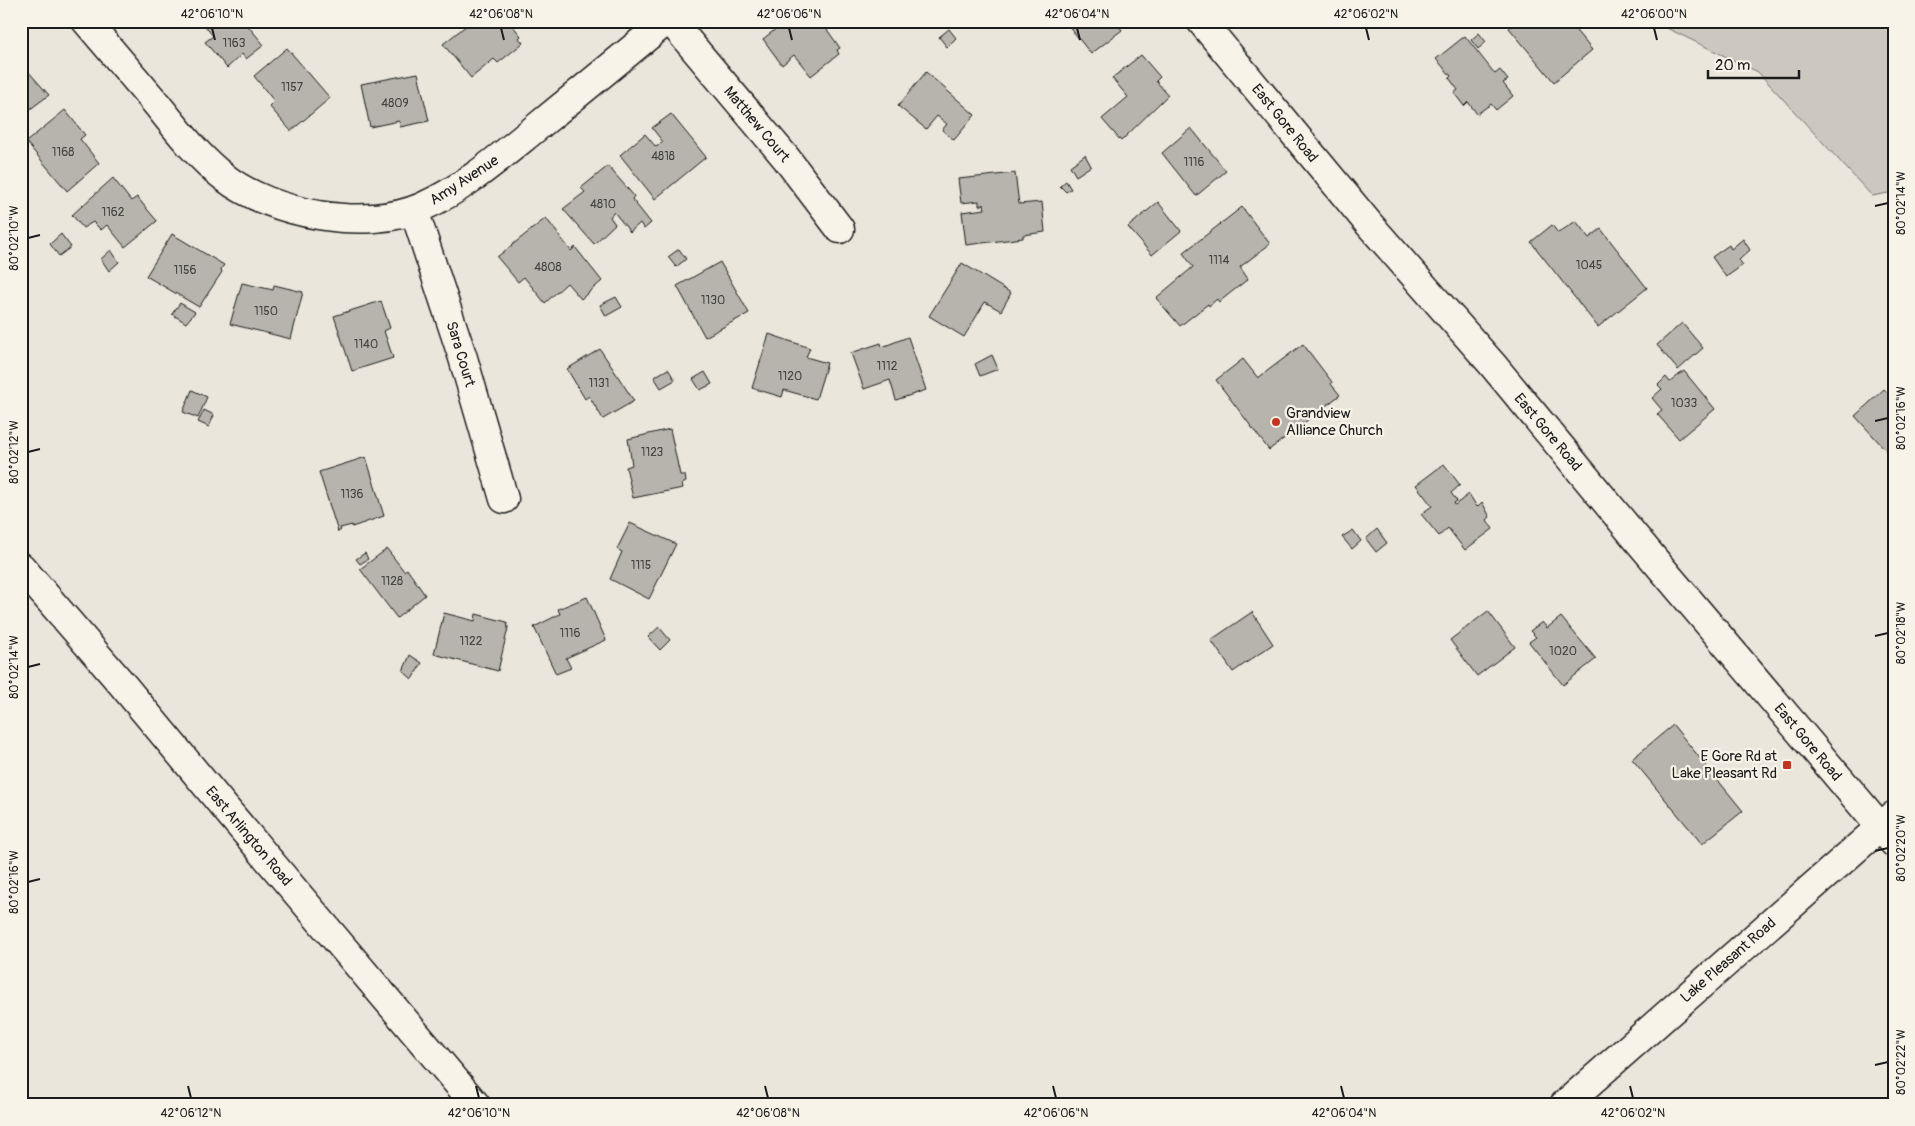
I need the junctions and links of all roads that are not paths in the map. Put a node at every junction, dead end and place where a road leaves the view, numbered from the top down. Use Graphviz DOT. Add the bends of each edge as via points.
graph roads {
  1 [pos="86,21"];
  2 [pos="666,21"];
  3 [pos="671,21"];
  4 [pos="1201,21"];
  5 [pos="414,210"];
  6 [pos="840,229"];
  7 [pos="504,499"];
  8 [pos="21,567"];
  9 [pos="1889,829"];
  10 [pos="476,1105"];
  11 [pos="1564,1105"];
  1 -- 5 [label="street, Amy Avenue" via="187,142 236,186 286,207 337,217 374,218"];
  2 -- 5 [label="street, Amy Avenue" via="500,157 456,190"];
  3 -- 6 [label="street, Matthew Court" via="786,158"];
  4 -- 9 [label="street, East Gore Road" via="1642,545"];
  5 -- 7 [label="street, Sara Court" via="463,358"];
  8 -- 10 [label="street, East Arlington Road"];
  9 -- 11 [label="street, Lake Pleasant Road"];
}
